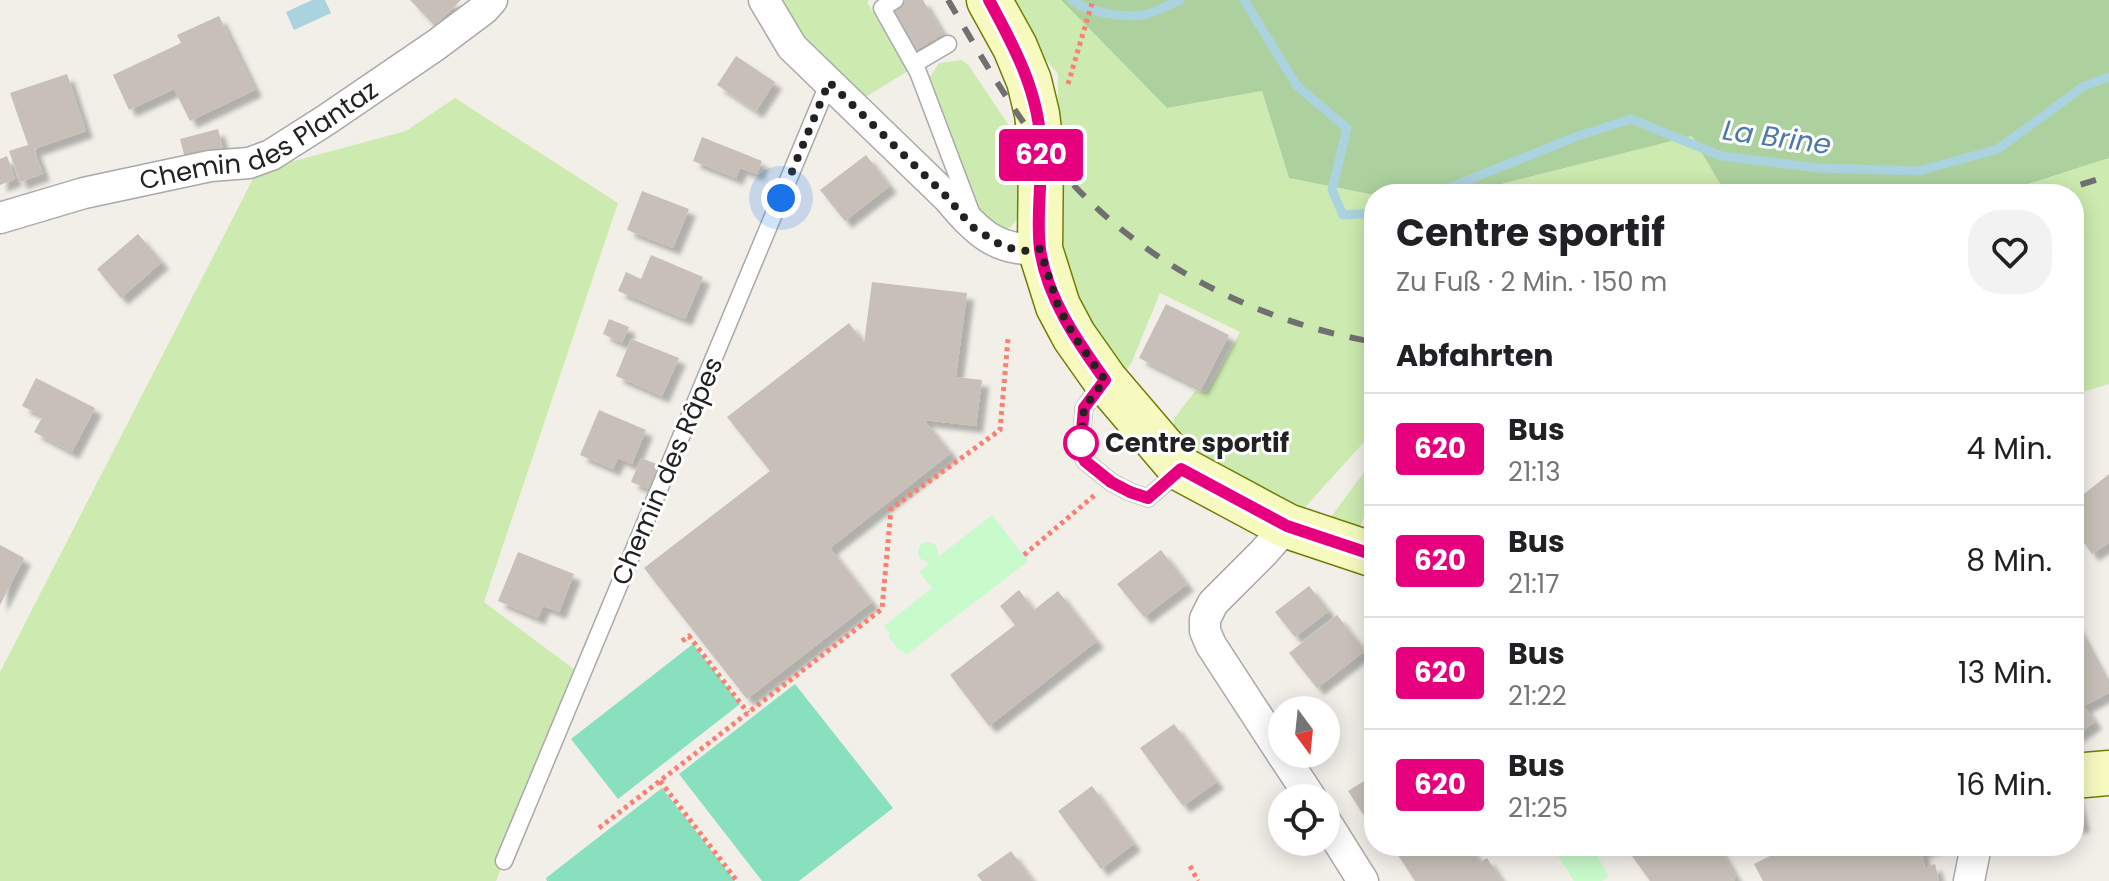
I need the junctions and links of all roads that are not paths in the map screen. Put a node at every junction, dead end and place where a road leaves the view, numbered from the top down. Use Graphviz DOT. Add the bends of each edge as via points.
graph roads {
  1 [pos="492,0"];
  2 [pos="764,0"];
  3 [pos="895,0"];
  4 [pos="989,0"];
  5 [pos="948,44"];
  6 [pos="914,64"];
  7 [pos="829,82"];
  8 [pos="0,218"];
  9 [pos="971,226"];
  10 [pos="1040,249"];
  11 [pos="1105,380"];
  12 [pos="1181,469"];
  13 [pos="1287,526"];
  14 [pos="1364,552"];
  15 [pos="1268,733"];
  16 [pos="2109,773"];
  17 [pos="2084,775"];
  18 [pos="1340,844"];
  19 [pos="1974,856"];
  20 [pos="504,861"];
  21 [pos="1363,881"];
  22 [pos="1969,881"];
  1 -- 8 [label="street, Chemin des Plantaz" via="436,45 271,155 84,193"];
  2 -- 7 [label="street" via="792,47"];
  3 -- 6 [label="lane" via="882,8"];
  4 -- 10 [label="street" via="1015,47 1037,114"];
  5 -- 6 [label="lane"];
  6 -- 9 [label="lane" via="971,212"];
  7 -- 9 [label="street"];
  7 -- 20 [label="lane, Chemin des Râpes"];
  9 -- 10 [label="street" via="1002,246"];
  10 -- 11 [label="street" via="1063,316"];
  11 -- 12 [label="street"];
  11 -- 12 [label="lane" via="1084,408 1080,452 1085,461 1111,482 1148,498"];
  12 -- 13 [label="street"];
  13 -- 14 [label="street"];
  13 -- 15 [label="street" via="1213,603 1205,619 1211,645"];
  16 -- 17 [label="street"];
  18 -- 21 [label="street"];
  19 -- 22 [label="street"];
}
